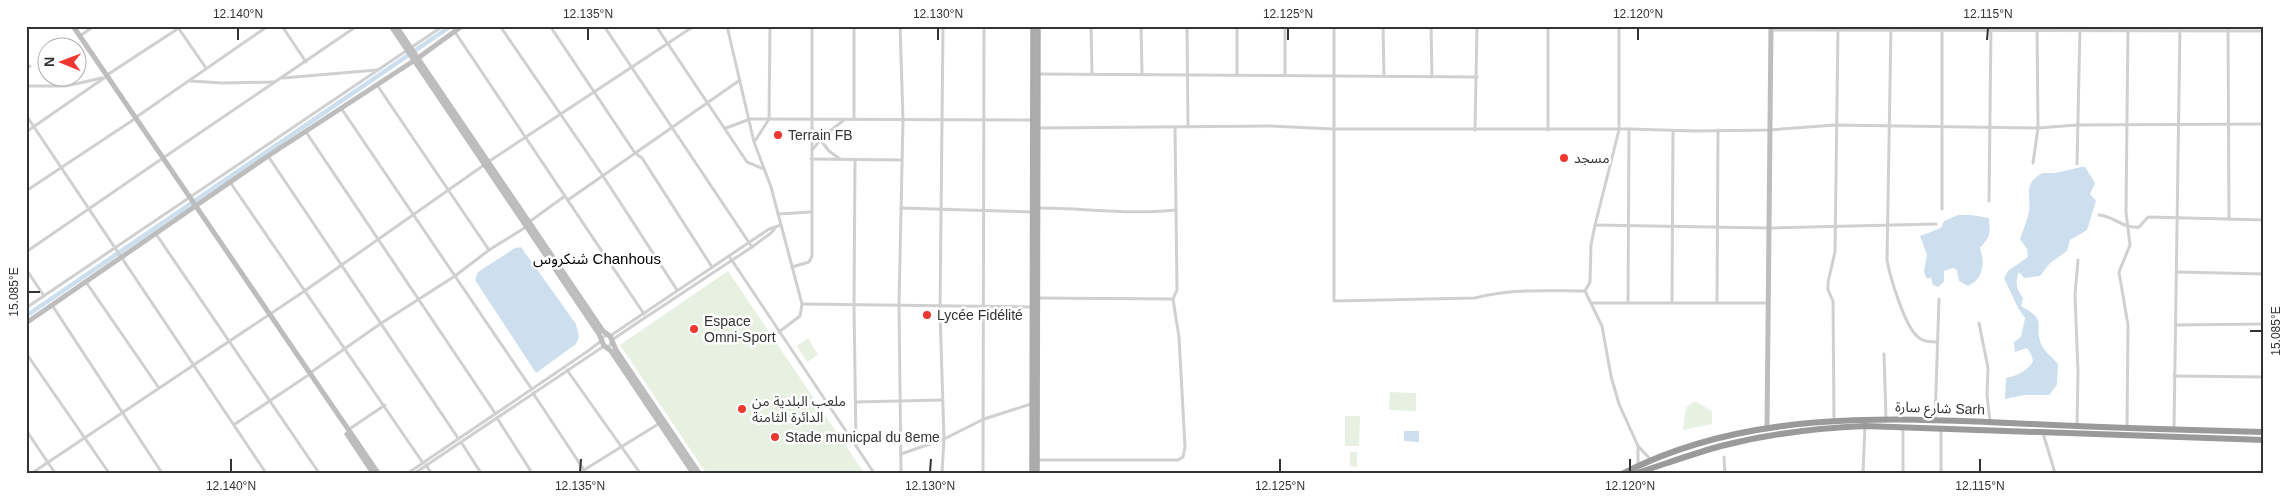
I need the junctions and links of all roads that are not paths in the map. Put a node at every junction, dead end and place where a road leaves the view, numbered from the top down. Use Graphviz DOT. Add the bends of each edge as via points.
graph roads {
  1 [pos="72,26"];
  2 [pos="94,26"];
  3 [pos="268,26"];
  4 [pos="282,26"];
  5 [pos="357,26"];
  6 [pos="391,26"];
  7 [pos="396,26"];
  8 [pos="443,26"];
  9 [pos="462,26"];
  10 [pos="500,26"];
  11 [pos="550,26"];
  12 [pos="604,26"];
  13 [pos="656,26"];
  14 [pos="694,26"];
  15 [pos="727,26"];
  16 [pos="770,26"];
  17 [pos="812,26"];
  18 [pos="854,26"];
  19 [pos="900,26"];
  20 [pos="943,26"];
  21 [pos="968,26"];
  22 [pos="984,26"];
  23 [pos="1033,26"];
  24 [pos="1038,26"];
  25 [pos="1091,26"];
  26 [pos="1141,26"];
  27 [pos="1187,26"];
  28 [pos="1237,26"];
  29 [pos="1285,26"];
  30 [pos="1334,26"];
  31 [pos="1383,26"];
  32 [pos="1431,26"];
  33 [pos="1477,26"];
  34 [pos="1548,26"];
  35 [pos="1619,26"];
  36 [pos="1991,26"];
  37 [pos="2037,26"];
  38 [pos="2080,26"];
  39 [pos="2128,26"];
  40 [pos="2180,26"];
  41 [pos="2228,26"];
  42 [pos="179,27"];
  43 [pos="1771,28"];
  44 [pos="1838,28"];
  45 [pos="1891,28"];
  46 [pos="1942,29"];
  47 [pos="454,31"];
  48 [pos="1992,31"];
  49 [pos="2037,31"];
  50 [pos="2080,31"];
  51 [pos="2128,31"];
  52 [pos="2180,31"];
  53 [pos="2228,31"];
  54 [pos="2264,31"];
  55 [pos="80,36"];
  56 [pos="668,43"];
  57 [pos="412,54"];
  58 [pos="306,62"];
  59 [pos="30,66"];
  60 [pos="631,67"];
  61 [pos="206,68"];
  62 [pos="26,69"];
  63 [pos="377,70"];
  64 [pos="1039,74"];
  65 [pos="1092,74"];
  66 [pos="1142,74"];
  67 [pos="1188,75"];
  68 [pos="1237,75"];
  69 [pos="1285,75"];
  70 [pos="105,76"];
  71 [pos="1334,76"];
  72 [pos="1384,76"];
  73 [pos="1432,76"];
  74 [pos="1477,77"];
  75 [pos="281,78"];
  76 [pos="740,80"];
  77 [pos="190,81"];
  78 [pos="276,82"];
  79 [pos="376,84"];
  80 [pos="26,86"];
  81 [pos="595,92"];
  82 [pos="708,101"];
  83 [pos="341,108"];
  84 [pos="561,114"];
  85 [pos="26,115"];
  86 [pos="134,119"];
  87 [pos="750,119"];
  88 [pos="769,119"];
  89 [pos="812,119"];
  90 [pos="845,119"];
  91 [pos="854,119"];
  92 [pos="902,120"];
  93 [pos="943,120"];
  94 [pos="983,120"];
  95 [pos="1036,120"];
  96 [pos="2228,124"];
  97 [pos="2264,124"];
  98 [pos="1835,125"];
  99 [pos="2077,125"];
  100 [pos="2178,125"];
  101 [pos="1888,126"];
  102 [pos="2125,126"];
  103 [pos="34,127"];
  104 [pos="672,127"];
  105 [pos="1175,127"];
  106 [pos="1188,127"];
  107 [pos="1942,127"];
  108 [pos="1991,127"];
  109 [pos="726,128"];
  110 [pos="1038,128"];
  111 [pos="2038,128"];
  112 [pos="812,129"];
  113 [pos="1333,130"];
  114 [pos="1475,130"];
  115 [pos="1548,130"];
  116 [pos="1619,130"];
  117 [pos="1629,130"];
  118 [pos="1718,130"];
  119 [pos="1769,130"];
  120 [pos="305,131"];
  121 [pos="1673,131"];
  122 [pos="26,132"];
  123 [pos="526,139"];
  124 [pos="820,141"];
  125 [pos="754,142"];
  126 [pos="811,151"];
  127 [pos="635,153"];
  128 [pos="268,156"];
  129 [pos="161,159"];
  130 [pos="811,159"];
  131 [pos="844,160"];
  132 [pos="855,160"];
  133 [pos="902,160"];
  134 [pos="486,163"];
  135 [pos="2033,163"];
  136 [pos="2077,164"];
  137 [pos="62,166"];
  138 [pos="764,169"];
  139 [pos="603,176"];
  140 [pos="230,182"];
  141 [pos="26,191"];
  142 [pos="449,191"];
  143 [pos="566,198"];
  144 [pos="1989,201"];
  145 [pos="191,203"];
  146 [pos="89,208"];
  147 [pos="901,208"];
  148 [pos="942,209"];
  149 [pos="1942,209"];
  150 [pos="984,210"];
  151 [pos="1035,210"];
  152 [pos="1176,210"];
  153 [pos="811,212"];
  154 [pos="778,214"];
  155 [pos="414,215"];
  156 [pos="2099,215"];
  157 [pos="2177,219"];
  158 [pos="2229,219"];
  159 [pos="2264,220"];
  160 [pos="528,224"];
  161 [pos="1936,224"];
  162 [pos="781,225"];
  163 [pos="1887,225"];
  164 [pos="1595,226"];
  165 [pos="1628,226"];
  166 [pos="775,227"];
  167 [pos="1672,227"];
  168 [pos="1836,227"];
  169 [pos="1717,228"];
  170 [pos="1768,228"];
  171 [pos="2128,228"];
  172 [pos="156,234"];
  173 [pos="376,239"];
  174 [pos="749,242"];
  175 [pos="752,247"];
  176 [pos="489,250"];
  177 [pos="26,252"];
  178 [pos="117,253"];
  179 [pos="728,256"];
  180 [pos="731,260"];
  181 [pos="2078,260"];
  182 [pos="340,264"];
  183 [pos="712,267"];
  184 [pos="792,267"];
  185 [pos="26,269"];
  186 [pos="2176,272"];
  187 [pos="2264,274"];
  188 [pos="455,276"];
  189 [pos="86,282"];
  190 [pos="306,290"];
  191 [pos="677,290"];
  192 [pos="1585,291"];
  193 [pos="44,296"];
  194 [pos="1038,298"];
  195 [pos="1173,299"];
  196 [pos="1939,299"];
  197 [pos="418,300"];
  198 [pos="1628,302"];
  199 [pos="1672,302"];
  200 [pos="1717,302"];
  201 [pos="1592,303"];
  202 [pos="1768,303"];
  203 [pos="802,304"];
  204 [pos="854,305"];
  205 [pos="899,305"];
  206 [pos="52,306"];
  207 [pos="940,306"];
  208 [pos="983,306"];
  209 [pos="1034,307"];
  210 [pos="26,308"];
  211 [pos="644,314"];
  212 [pos="268,315"];
  213 [pos="26,323"];
  214 [pos="1979,323"];
  215 [pos="380,324"];
  216 [pos="2264,324"];
  217 [pos="2175,325"];
  218 [pos="779,332"];
  219 [pos="611,338"];
  220 [pos="230,341"];
  221 [pos="1937,342"];
  222 [pos="603,343"];
  223 [pos="345,349"];
  224 [pos="26,353"];
  225 [pos="1884,354"];
  226 [pos="195,364"];
  227 [pos="568,370"];
  228 [pos="308,374"];
  229 [pos="2174,376"];
  230 [pos="2264,377"];
  231 [pos="159,388"];
  232 [pos="531,388"];
  233 [pos="533,393"];
  234 [pos="942,400"];
  235 [pos="271,401"];
  236 [pos="856,402"];
  237 [pos="900,402"];
  238 [pos="1031,404"];
  239 [pos="385,405"];
  240 [pos="123,412"];
  241 [pos="495,414"];
  242 [pos="497,418"];
  243 [pos="984,419"];
  244 [pos="1886,419"];
  245 [pos="1834,420"];
  246 [pos="1935,420"];
  247 [pos="662,422"];
  248 [pos="1990,422"];
  249 [pos="235,424"];
  250 [pos="1903,425"];
  251 [pos="1865,426"];
  252 [pos="2077,426"];
  253 [pos="1941,427"];
  254 [pos="2127,428"];
  255 [pos="1767,429"];
  256 [pos="2174,429"];
  257 [pos="26,430"];
  258 [pos="348,430"];
  259 [pos="2043,432"];
  260 [pos="2264,432"];
  261 [pos="86,438"];
  262 [pos="944,439"];
  263 [pos="460,440"];
  264 [pos="2264,440"];
  265 [pos="856,445"];
  266 [pos="622,446"];
  267 [pos="1638,446"];
  268 [pos="901,454"];
  269 [pos="1724,457"];
  270 [pos="1037,460"];
  271 [pos="1651,460"];
  272 [pos="48,462"];
  273 [pos="424,464"];
  274 [pos="1638,465"];
  275 [pos="585,471"];
  276 [pos="1650,471"];
  277 [pos="32,473"];
  278 [pos="56,473"];
  279 [pos="109,473"];
  280 [pos="162,473"];
  281 [pos="266,473"];
  282 [pos="319,473"];
  283 [pos="373,473"];
  284 [pos="378,473"];
  285 [pos="408,473"];
  286 [pos="415,473"];
  287 [pos="431,473"];
  288 [pos="481,473"];
  289 [pos="532,473"];
  290 [pos="579,473"];
  291 [pos="640,473"];
  292 [pos="693,473"];
  293 [pos="699,473"];
  294 [pos="874,473"];
  295 [pos="901,473"];
  296 [pos="942,473"];
  297 [pos="983,473"];
  298 [pos="1032,473"];
  299 [pos="1037,473"];
  300 [pos="1624,473"];
  301 [pos="1637,473"];
  302 [pos="1725,473"];
  303 [pos="1863,473"];
  304 [pos="1903,473"];
  305 [pos="1941,473"];
  306 [pos="2056,473"];
  1 -- 55 [label="street"];
  1 -- 70 [label="street"];
  2 -- 55 [label="street"];
  3 -- 61 [label="street"];
  4 -- 58 [label="street"];
  5 -- 58 [label="street"];
  6 -- 57 [label="street"];
  7 -- 57 [label="street"];
  8 -- 57 [label="street"];
  9 -- 47 [label="street"];
  10 -- 84 [label="street"];
  11 -- 81 [label="street"];
  12 -- 60 [label="street"];
  13 -- 56 [label="street"];
  14 -- 56 [label="street"];
  15 -- 76 [label="street"];
  16 -- 88 [label="street"];
  17 -- 89 [label="street"];
  18 -- 91 [label="street"];
  19 -- 92 [label="street"];
  20 -- 93 [label="street"];
  21 -- 22 [label="street"];
  22 -- 23 [label="street"];
  22 -- 94 [label="street"];
  23 -- 95 [label="main road"];
  24 -- 64 [label="main road"];
  25 -- 65 [label="street"];
  26 -- 66 [label="street"];
  27 -- 67 [label="street"];
  28 -- 68 [label="street"];
  29 -- 69 [label="street"];
  30 -- 71 [label="street"];
  31 -- 72 [label="street"];
  32 -- 73 [label="street"];
  33 -- 74 [label="street"];
  34 -- 115 [label="street"];
  35 -- 116 [label="street"];
  36 -- 48 [label="street"];
  37 -- 49 [label="street"];
  38 -- 50 [label="street"];
  39 -- 51 [label="street"];
  40 -- 52 [label="street"];
  41 -- 53 [label="street"];
  42 -- 61 [label="street"];
  42 -- 70 [label="street"];
  43 -- 44 [label="street"];
  43 -- 119 [label="street"];
  44 -- 45 [label="street"];
  44 -- 98 [label="street"];
  45 -- 46 [label="street"];
  45 -- 101 [label="street"];
  46 -- 48 [label="street"];
  46 -- 107 [label="street"];
  47 -- 57 [label="street"];
  47 -- 123 [label="street"];
  48 -- 49 [label="street"];
  48 -- 108 [label="street"];
  49 -- 50 [label="street"];
  49 -- 111 [label="street"];
  50 -- 51 [label="street"];
  50 -- 99 [label="street"];
  51 -- 52 [label="street"];
  51 -- 102 [label="street"];
  52 -- 53 [label="street"];
  52 -- 100 [label="street"];
  53 -- 54 [label="street"];
  53 -- 96 [label="street"];
  55 -- 70 [label="street"];
  56 -- 60 [label="street"];
  56 -- 82 [label="street"];
  57 -- 63 [label="street"];
  57 -- 79 [label="street"];
  57 -- 134 [label="street"];
  58 -- 75 [label="street"];
  59 -- 62 [label="street"];
  60 -- 81 [label="street"];
  60 -- 104 [label="street"];
  61 -- 77 [label="street"];
  63 -- 75 [label="street"];
  63 -- 145 [label="street"];
  64 -- 65 [label="street"];
  64 -- 95 [label="main road"];
  65 -- 66 [label="street"];
  66 -- 67 [label="street"];
  67 -- 68 [label="street"];
  67 -- 106 [label="street"];
  68 -- 69 [label="street"];
  69 -- 71 [label="street"];
  70 -- 80 [label="street" via="66,86"];
  70 -- 86 [label="street"];
  70 -- 103 [label="street"];
  71 -- 72 [label="street"];
  71 -- 113 [label="street"];
  72 -- 73 [label="street"];
  73 -- 74 [label="street"];
  74 -- 114 [label="street"];
  75 -- 78 [label="street"];
  76 -- 82 [label="street"];
  76 -- 87 [label="street"];
  77 -- 78 [label="street"];
  77 -- 86 [label="street"];
  78 -- 129 [label="street"];
  79 -- 83 [label="street"];
  79 -- 142 [label="street"];
  81 -- 84 [label="street"];
  81 -- 127 [label="street"];
  82 -- 104 [label="street"];
  82 -- 109 [label="street"];
  83 -- 120 [label="street"];
  83 -- 155 [label="street"];
  84 -- 123 [label="street"];
  84 -- 139 [label="street"];
  85 -- 103 [label="street"];
  86 -- 129 [label="street"];
  86 -- 137 [label="street"];
  87 -- 88 [label="street"];
  87 -- 109 [label="street"];
  87 -- 125 [label="street"];
  88 -- 89 [label="street"];
  88 -- 125 [label="street"];
  89 -- 90 [label="street"];
  89 -- 112 [label="street"];
  90 -- 91 [label="street"];
  90 -- 124 [label="street"];
  91 -- 92 [label="street"];
  92 -- 93 [label="street"];
  92 -- 133 [label="street"];
  93 -- 94 [label="street"];
  93 -- 148 [label="street"];
  94 -- 95 [label="street"];
  94 -- 150 [label="street"];
  95 -- 110 [label="main road"];
  95 -- 151 [label="main road"];
  96 -- 97 [label="street"];
  96 -- 100 [label="street"];
  96 -- 158 [label="street"];
  98 -- 101 [label="street"];
  98 -- 119 [label="street"];
  98 -- 168 [label="street"];
  99 -- 102 [label="street"];
  99 -- 111 [label="street"];
  99 -- 136 [label="street"];
  100 -- 102 [label="street"];
  100 -- 157 [label="street"];
  101 -- 107 [label="street"];
  101 -- 163 [label="street"];
  102 -- 171 [label="street"];
  103 -- 122 [label="street"];
  103 -- 137 [label="street"];
  104 -- 127 [label="street"];
  104 -- 174 [label="street"];
  105 -- 106 [label="street"];
  105 -- 110 [label="street"];
  105 -- 152 [label="street"];
  106 -- 113 [label="street" via="1270,126"];
  107 -- 108 [label="street"];
  107 -- 149 [label="street"];
  108 -- 111 [label="street"];
  108 -- 144 [label="street"];
  109 -- 138 [label="street" via="747,162"];
  110 -- 151 [label="main road"];
  111 -- 135 [label="street"];
  112 -- 124 [label="street"];
  112 -- 126 [label="street"];
  113 -- 114 [label="street"];
  113 -- 192 [label="street" via="1334,300 1475,298 1496,292"];
  114 -- 115 [label="street"];
  115 -- 116 [label="street"];
  116 -- 117 [label="street"];
  116 -- 164 [label="street"];
  117 -- 121 [label="street"];
  117 -- 165 [label="street"];
  118 -- 119 [label="street"];
  118 -- 121 [label="street"];
  118 -- 169 [label="street"];
  119 -- 170 [label="street"];
  120 -- 128 [label="street"];
  120 -- 173 [label="street"];
  121 -- 167 [label="street"];
  123 -- 134 [label="street"];
  123 -- 143 [label="street"];
  124 -- 126 [label="street"];
  124 -- 131 [label="street" via="829,152"];
  125 -- 138 [label="street"];
  126 -- 130 [label="street"];
  127 -- 139 [label="street"];
  127 -- 183 [label="street" via="642,158"];
  128 -- 140 [label="street"];
  128 -- 182 [label="street"];
  129 -- 145 [label="street"];
  129 -- 146 [label="street"];
  130 -- 131 [label="street"];
  130 -- 153 [label="street"];
  131 -- 132 [label="street"];
  132 -- 133 [label="street"];
  132 -- 204 [label="street"];
  133 -- 147 [label="street"];
  134 -- 142 [label="street"];
  134 -- 160 [label="street"];
  137 -- 141 [label="street"];
  137 -- 146 [label="street"];
  138 -- 154 [label="street"];
  139 -- 143 [label="street"];
  139 -- 191 [label="street"];
  140 -- 145 [label="street"];
  140 -- 190 [label="street"];
  142 -- 155 [label="street"];
  142 -- 176 [label="street"];
  143 -- 160 [label="street"];
  143 -- 211 [label="street"];
  145 -- 172 [label="street"];
  145 -- 178 [label="street"];
  145 -- 212 [label="street"];
  146 -- 177 [label="street"];
  146 -- 178 [label="street"];
  147 -- 148 [label="street"];
  147 -- 205 [label="street"];
  148 -- 150 [label="street"];
  148 -- 207 [label="street"];
  150 -- 151 [label="street"];
  150 -- 208 [label="street"];
  151 -- 152 [label="street" via="1080,208 1153,213"];
  151 -- 194 [label="main road"];
  151 -- 209 [label="main road"];
  152 -- 195 [label="street" via="1177,290"];
  153 -- 154 [label="street"];
  153 -- 184 [label="street" via="812,258 807,263"];
  154 -- 162 [label="street"];
  155 -- 173 [label="street"];
  155 -- 188 [label="street"];
  156 -- 171 [label="street"];
  157 -- 158 [label="street"];
  157 -- 171 [label="street" via="2148,217 2139,227"];
  157 -- 186 [label="street"];
  158 -- 159 [label="street"];
  160 -- 176 [label="street"];
  160 -- 219 [label="street"];
  160 -- 222 [label="street"];
  161 -- 163 [label="street"];
  162 -- 166 [label="street"];
  162 -- 184 [label="street"];
  163 -- 168 [label="street"];
  163 -- 221 [label="street" via="1888,270 1910,326 1919,339"];
  164 -- 165 [label="street"];
  164 -- 192 [label="street" via="1590,282"];
  165 -- 167 [label="street"];
  165 -- 198 [label="street"];
  166 -- 174 [label="street"];
  166 -- 175 [label="street"];
  167 -- 169 [label="street"];
  167 -- 199 [label="street"];
  168 -- 170 [label="street"];
  168 -- 245 [label="street" via="1836,252 1828,286 1833,302"];
  169 -- 170 [label="street"];
  169 -- 200 [label="street"];
  170 -- 202 [label="street"];
  171 -- 254 [label="street" via="2130,245 2119,272 2128,325"];
  172 -- 178 [label="street"];
  172 -- 220 [label="street"];
  173 -- 182 [label="street"];
  173 -- 197 [label="street"];
  174 -- 175 [label="street"];
  174 -- 179 [label="street"];
  175 -- 180 [label="street"];
  176 -- 188 [label="street"];
  178 -- 189 [label="street"];
  178 -- 193 [label="street"];
  178 -- 226 [label="street"];
  179 -- 180 [label="street"];
  179 -- 183 [label="street"];
  180 -- 218 [label="street"];
  180 -- 219 [label="street"];
  181 -- 252 [label="street" via="2075,286"];
  182 -- 190 [label="street"];
  182 -- 215 [label="street"];
  183 -- 191 [label="street"];
  184 -- 203 [label="street"];
  185 -- 193 [label="street"];
  186 -- 187 [label="street"];
  186 -- 217 [label="street"];
  188 -- 197 [label="street"];
  188 -- 232 [label="street"];
  189 -- 206 [label="street"];
  189 -- 231 [label="street"];
  190 -- 212 [label="street"];
  190 -- 223 [label="street"];
  191 -- 211 [label="street"];
  192 -- 201 [label="street"];
  193 -- 210 [label="street"];
  194 -- 195 [label="street"];
  194 -- 209 [label="main road"];
  195 -- 270 [label="street" via="1186,447 1183,457 1178,460"];
  196 -- 221 [label="street"];
  197 -- 215 [label="street"];
  197 -- 241 [label="street"];
  198 -- 199 [label="street"];
  198 -- 201 [label="street"];
  199 -- 200 [label="street"];
  200 -- 202 [label="street"];
  201 -- 267 [label="street" via="1602,326 1619,404"];
  202 -- 255 [label="street"];
  203 -- 204 [label="street"];
  203 -- 218 [label="street" via="800,316"];
  204 -- 205 [label="street"];
  204 -- 236 [label="street"];
  205 -- 207 [label="street"];
  205 -- 237 [label="street"];
  206 -- 213 [label="street"];
  206 -- 240 [label="street"];
  207 -- 208 [label="street"];
  207 -- 234 [label="street"];
  208 -- 209 [label="street"];
  208 -- 243 [label="street"];
  209 -- 238 [label="main road"];
  209 -- 270 [label="main road"];
  211 -- 219 [label="street"];
  212 -- 220 [label="street"];
  212 -- 228 [label="street"];
  214 -- 248 [label="street" via="1988,368"];
  215 -- 223 [label="street"];
  215 -- 263 [label="street"];
  216 -- 217 [label="street"];
  217 -- 229 [label="street"];
  218 -- 265 [label="street"];
  219 -- 222 [label="street" via="604,336"];
  219 -- 222 [label="street" via="610,346"];
  219 -- 247 [label="street"];
  220 -- 226 [label="street"];
  220 -- 235 [label="street"];
  221 -- 246 [label="street"];
  222 -- 227 [label="street"];
  222 -- 232 [label="street"];
  222 -- 247 [label="street"];
  223 -- 228 [label="street"];
  223 -- 239 [label="street"];
  224 -- 261 [label="street"];
  225 -- 244 [label="street"];
  226 -- 231 [label="street"];
  226 -- 249 [label="street"];
  227 -- 233 [label="street"];
  227 -- 266 [label="street"];
  228 -- 235 [label="street"];
  228 -- 258 [label="street"];
  228 -- 283 [label="street"];
  229 -- 230 [label="street"];
  229 -- 256 [label="street"];
  231 -- 240 [label="street"];
  232 -- 241 [label="street"];
  233 -- 242 [label="street"];
  233 -- 275 [label="street"];
  234 -- 237 [label="street"];
  234 -- 262 [label="street"];
  235 -- 249 [label="street"];
  235 -- 282 [label="street"];
  236 -- 237 [label="street"];
  236 -- 265 [label="street"];
  237 -- 268 [label="street"];
  238 -- 243 [label="street"];
  238 -- 298 [label="main road"];
  239 -- 258 [label="street"];
  239 -- 273 [label="street"];
  240 -- 261 [label="street"];
  240 -- 280 [label="street"];
  241 -- 263 [label="street"];
  242 -- 263 [label="street"];
  242 -- 289 [label="street"];
  243 -- 262 [label="street"];
  243 -- 297 [label="street"];
  244 -- 245 [label="highway, شارع سارة Sarh"];
  244 -- 246 [label="highway, شارع سارة Sarh"];
  245 -- 255 [label="highway, شارع سارة Sarh"];
  246 -- 248 [label="highway, شارع سارة Sarh"];
  247 -- 266 [label="street"];
  247 -- 292 [label="street"];
  247 -- 293 [label="street"];
  248 -- 252 [label="highway, شارع سارة Sarh"];
  249 -- 281 [label="street"];
  250 -- 251 [label="highway, شارع سارة Sarh"];
  250 -- 253 [label="highway, شارع سارة Sarh"];
  250 -- 304 [label="street"];
  251 -- 276 [label="highway, شارع سارة Sarh" via="1751,439 1699,452"];
  251 -- 303 [label="street"];
  252 -- 254 [label="highway, شارع سارة Sarh"];
  253 -- 259 [label="highway, شارع سارة Sarh"];
  253 -- 305 [label="street"];
  254 -- 256 [label="highway, شارع سارة Sarh"];
  255 -- 271 [label="highway, شارع سارة Sarh" via="1719,438"];
  256 -- 260 [label="highway, شارع سارة Sarh"];
  257 -- 272 [label="street"];
  258 -- 284 [label="street"];
  259 -- 264 [label="highway, شارع سارة Sarh"];
  259 -- 306 [label="street"];
  261 -- 272 [label="street"];
  261 -- 279 [label="street"];
  262 -- 268 [label="street"];
  262 -- 296 [label="street"];
  263 -- 273 [label="street"];
  263 -- 288 [label="street"];
  265 -- 294 [label="street"];
  266 -- 275 [label="street"];
  266 -- 291 [label="street"];
  267 -- 271 [label="street"];
  267 -- 274 [label="street"];
  268 -- 295 [label="street"];
  269 -- 302 [label="street"];
  270 -- 299 [label="main road"];
  271 -- 274 [label="highway, شارع سارة Sarh"];
  272 -- 277 [label="street"];
  272 -- 278 [label="street"];
  273 -- 285 [label="street"];
  273 -- 286 [label="street"];
  273 -- 287 [label="street"];
  274 -- 300 [label="highway, شارع سارة Sarh"];
  275 -- 290 [label="street"];
  276 -- 301 [label="highway, شارع سارة Sarh"];
}
